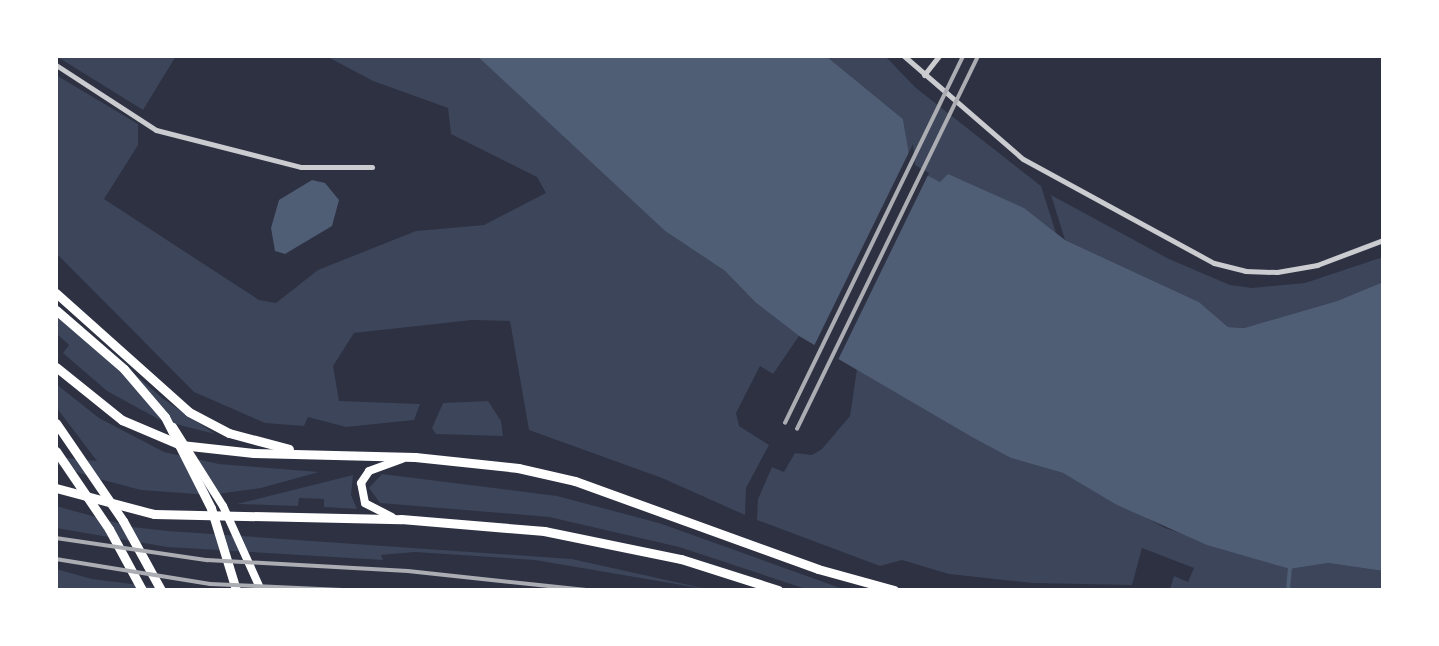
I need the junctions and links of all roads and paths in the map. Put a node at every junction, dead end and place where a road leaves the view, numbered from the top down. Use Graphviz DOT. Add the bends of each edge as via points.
graph roads {
  1 [pos="904,56"];
  2 [pos="939,56"];
  3 [pos="56,65"];
  4 [pos="924,75"];
  5 [pos="372,167"];
  6 [pos="1383,240"];
  7 [pos="56,293"];
  8 [pos="56,310"];
  9 [pos="56,367"];
  10 [pos="165,417"];
  11 [pos="56,423"];
  12 [pos="304,453"];
  13 [pos="59,455"];
  14 [pos="415,457"];
  15 [pos="56,488"];
  16 [pos="401,519"];
  17 [pos="142,590"];
  18 [pos="161,590"];
  19 [pos="236,590"];
  20 [pos="261,590"];
  21 [pos="778,590"];
  22 [pos="894,590"];
  1 -- 4 [label="street"];
  2 -- 4 [label="street"];
  3 -- 5 [label="street" via="156,130 301,167"];
  4 -- 6 [label="street" via="1041,170 1214,263 1245,271 1277,272 1317,265"];
  7 -- 12 [label="main road" via="189,412 229,433"];
  8 -- 10 [label="main road" via="124,369"];
  9 -- 12 [label="main road" via="90,397 149,434 215,450"];
  10 -- 19 [label="main road" via="211,509"];
  10 -- 20 [label="main road" via="198,460"];
  11 -- 18 [label="main road"];
  12 -- 14 [label="main road"];
  13 -- 17 [label="main road"];
  14 -- 16 [label="main road" via="384,464 361,483 361,497 369,507"];
  14 -- 22 [label="main road" via="485,463 575,481 818,569"];
  15 -- 16 [label="main road" via="154,514"];
  16 -- 21 [label="main road" via="501,525 584,537 681,559"];
}
